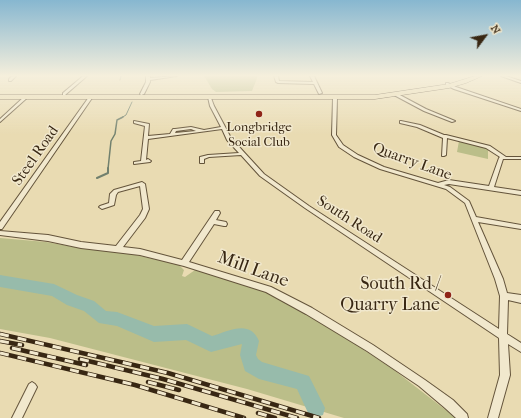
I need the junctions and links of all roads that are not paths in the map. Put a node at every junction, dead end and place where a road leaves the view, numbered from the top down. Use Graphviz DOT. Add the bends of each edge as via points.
graph roads {
  1 [pos="21,96"];
  2 [pos="28,96"];
  3 [pos="37,96"];
  4 [pos="193,96"];
  5 [pos="210,96"];
  6 [pos="228,96"];
  7 [pos="334,96"];
  8 [pos="351,96"];
  9 [pos="400,96"];
  10 [pos="478,96"];
  11 [pos="0,97"];
  12 [pos="90,98"];
  13 [pos="521,110"];
  14 [pos="0,121"];
  15 [pos="453,121"];
  16 [pos="135,122"];
  17 [pos="401,122"];
  18 [pos="223,128"];
  19 [pos="445,137"];
  20 [pos="145,138"];
  21 [pos="242,154"];
  22 [pos="444,155"];
  23 [pos="504,157"];
  24 [pos="521,158"];
  25 [pos="202,162"];
  26 [pos="136,163"];
  27 [pos="437,184"];
  28 [pos="491,188"];
  29 [pos="521,192"];
  30 [pos="102,207"];
  31 [pos="217,213"];
  32 [pos="475,219"];
  33 [pos="212,221"];
  34 [pos="224,224"];
  35 [pos="0,227"];
  36 [pos="521,227"];
  37 [pos="0,232"];
  38 [pos="118,249"];
  39 [pos="184,263"];
  40 [pos="504,296"];
  41 [pos="521,299"];
  42 [pos="503,334"];
  43 [pos="521,348"];
  44 [pos="32,387"];
  45 [pos="17,418"];
  46 [pos="462,418"];
  47 [pos="493,418"];
  1 -- 2 [label="highway"];
  2 -- 3 [label="highway"];
  2 -- 11 [label="highway"];
  2 -- 12 [label="highway"];
  2 -- 14 [label="street"];
  4 -- 5 [label="highway"];
  5 -- 6 [label="highway"];
  5 -- 7 [label="highway"];
  5 -- 12 [label="highway"];
  5 -- 18 [label="street, South Road"];
  7 -- 8 [label="highway"];
  7 -- 27 [label="street, Quarry Lane" via="334,135 341,146 382,168"];
  9 -- 15 [label="street" via="425,110"];
  10 -- 13 [label="street"];
  12 -- 35 [label="street, Steel Road"];
  16 -- 20 [label="street" via="147,123"];
  17 -- 19 [label="street" via="415,123"];
  18 -- 20 [label="street" via="204,131 191,128 176,130 171,135"];
  18 -- 21 [label="street, South Road"];
  19 -- 22 [label="street"];
  19 -- 23 [label="street" via="488,147"];
  20 -- 26 [label="street" via="145,161"];
  21 -- 25 [label="street" via="208,156 202,158"];
  21 -- 42 [label="street, South Road" via="262,175 288,195"];
  23 -- 24 [label="street"];
  23 -- 28 [label="street" via="498,165"];
  27 -- 28 [label="street" via="449,182"];
  27 -- 32 [label="street, Quarry Lane" via="463,198"];
  28 -- 29 [label="street"];
  30 -- 38 [label="street" via="112,204 116,191 145,184 146,209"];
  31 -- 33 [label="street"];
  32 -- 36 [label="street"];
  32 -- 40 [label="street, Quarry Lane"];
  33 -- 34 [label="street"];
  33 -- 39 [label="street"];
  37 -- 38 [label="street, Mill Lane"];
  38 -- 39 [label="street, Mill Lane"];
  39 -- 46 [label="street, Mill Lane" via="268,290 309,311 422,383"];
  40 -- 41 [label="street"];
  40 -- 42 [label="street, Quarry Lane"];
  42 -- 43 [label="street, South Road"];
  42 -- 47 [label="street, Quarry Lane" via="505,375"];
  44 -- 45 [label="street"];
}
